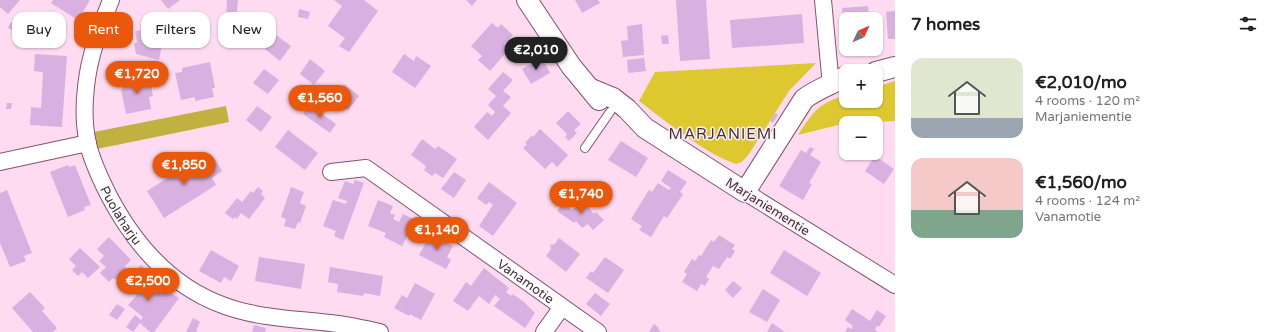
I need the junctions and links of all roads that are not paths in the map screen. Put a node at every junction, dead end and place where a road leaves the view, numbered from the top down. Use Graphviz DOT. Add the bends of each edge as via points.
graph roads {
  1 [pos="111,0"];
  2 [pos="527,0"];
  3 [pos="824,0"];
  4 [pos="895,67"];
  5 [pos="883,70"];
  6 [pos="839,72"];
  7 [pos="839,83"];
  8 [pos="591,89"];
  9 [pos="610,112"];
  10 [pos="642,126"];
  11 [pos="88,143"];
  12 [pos="585,148"];
  13 [pos="0,162"];
  14 [pos="331,172"];
  15 [pos="745,192"];
  16 [pos="895,285"];
  17 [pos="562,307"];
  18 [pos="380,332"];
  19 [pos="544,332"];
  20 [pos="598,332"];
  1 -- 11 [label="street, Puolaharju" via="97,37 86,87"];
  2 -- 8 [label="street, Marjaniementie" via="571,66"];
  3 -- 6 [label="street"];
  4 -- 5 [label="street"];
  7 -- 15 [label="street" via="812,93 798,106"];
  8 -- 9 [label="street, Marjaniementie"];
  8 -- 10 [label="street, Marjaniementie" via="613,98"];
  9 -- 10 [label="street, Marjaniementie"];
  9 -- 12 [label="lane"];
  10 -- 15 [label="street, Marjaniementie"];
  11 -- 13 [label="street"];
  11 -- 18 [label="street, Puolaharju" via="105,187 127,227 154,260 177,280 202,296 226,306 267,316 340,324"];
  14 -- 17 [label="street, Vanamotie" via="366,168"];
  15 -- 16 [label="street, Marjaniementie"];
  17 -- 19 [label="street"];
  17 -- 20 [label="street, Vanamotie"];
}
